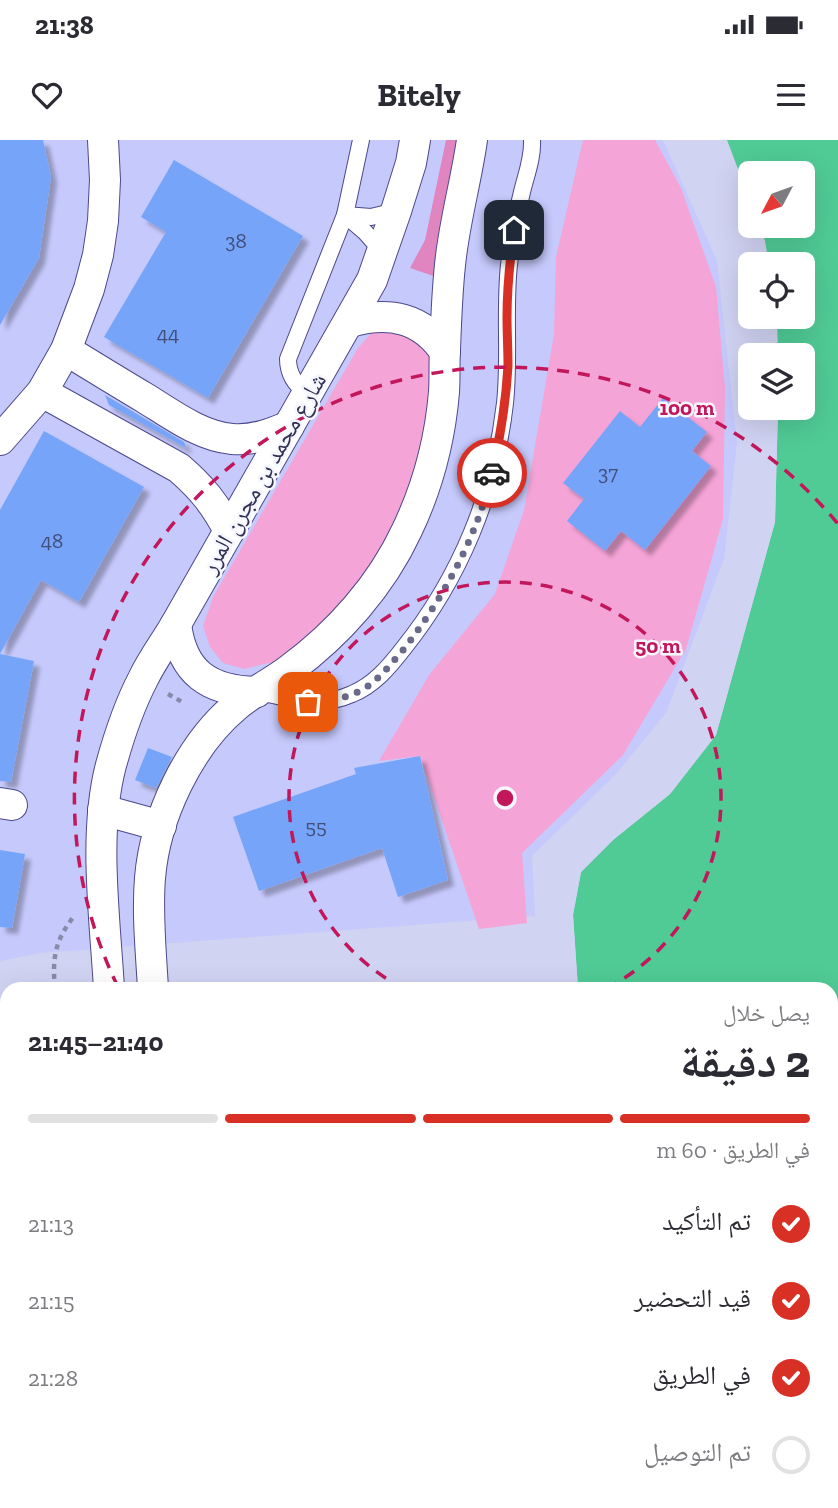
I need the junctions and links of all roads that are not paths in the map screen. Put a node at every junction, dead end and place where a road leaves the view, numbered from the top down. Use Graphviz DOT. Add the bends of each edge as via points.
graph roads {
  1 [pos="103,140"];
  2 [pos="361,140"];
  3 [pos="415,140"];
  4 [pos="472,140"];
  5 [pos="532,140"];
  6 [pos="396,211"];
  7 [pos="345,215"];
  8 [pos="383,251"];
  9 [pos="350,322"];
  10 [pos="66,350"];
  11 [pos="445,352"];
  12 [pos="42,392"];
  13 [pos="308,394"];
  14 [pos="289,426"];
  15 [pos="0,440"];
  16 [pos="229,531"];
  17 [pos="176,624"];
  18 [pos="257,692"];
  19 [pos="103,810"];
  20 [pos="161,826"];
  21 [pos="109,982"];
  22 [pos="153,982"];
  1 -- 10 [label="street" via="106,180 98,255"];
  2 -- 7 [label="lane"];
  3 -- 6 [label="street, شارع محمد بن مجرن المرر"];
  4 -- 11 [label="street" via="450,263"];
  5 -- 18 [label="lane" via="509,267 508,362 499,441 491,480 461,558 416,633 367,687 338,699 308,702"];
  6 -- 7 [label="lane" via="371,217"];
  6 -- 8 [label="street, شارع محمد بن مجرن المرر"];
  7 -- 8 [label="lane"];
  7 -- 13 [label="lane" via="288,359 292,379"];
  8 -- 9 [label="street, شارع محمد بن مجرن المرر"];
  9 -- 11 [label="street" via="381,316 404,320 436,339"];
  9 -- 13 [label="street, شارع محمد بن مجرن المرر"];
  10 -- 12 [label="street"];
  10 -- 14 [label="street" via="182,421 217,436 253,438"];
  11 -- 18 [label="street" via="440,426 432,462 400,543 367,595 343,622 307,656"];
  12 -- 15 [label="street"];
  12 -- 16 [label="street" via="179,468 209,497"];
  13 -- 14 [label="street, شارع محمد بن مجرن المرر"];
  14 -- 16 [label="street, شارع محمد بن مجرن المرر"];
  16 -- 17 [label="street, شارع محمد بن مجرن المرر"];
  17 -- 18 [label="street" via="185,657 201,676 223,688"];
  17 -- 19 [label="street, شارع محمد بن مجرن المرر" via="143,679 124,724"];
  18 -- 20 [label="street" via="219,723 188,765"];
  19 -- 20 [label="street"];
  19 -- 21 [label="street, شارع محمد بن مجرن المرر"];
  20 -- 22 [label="street" via="150,875"];
}
